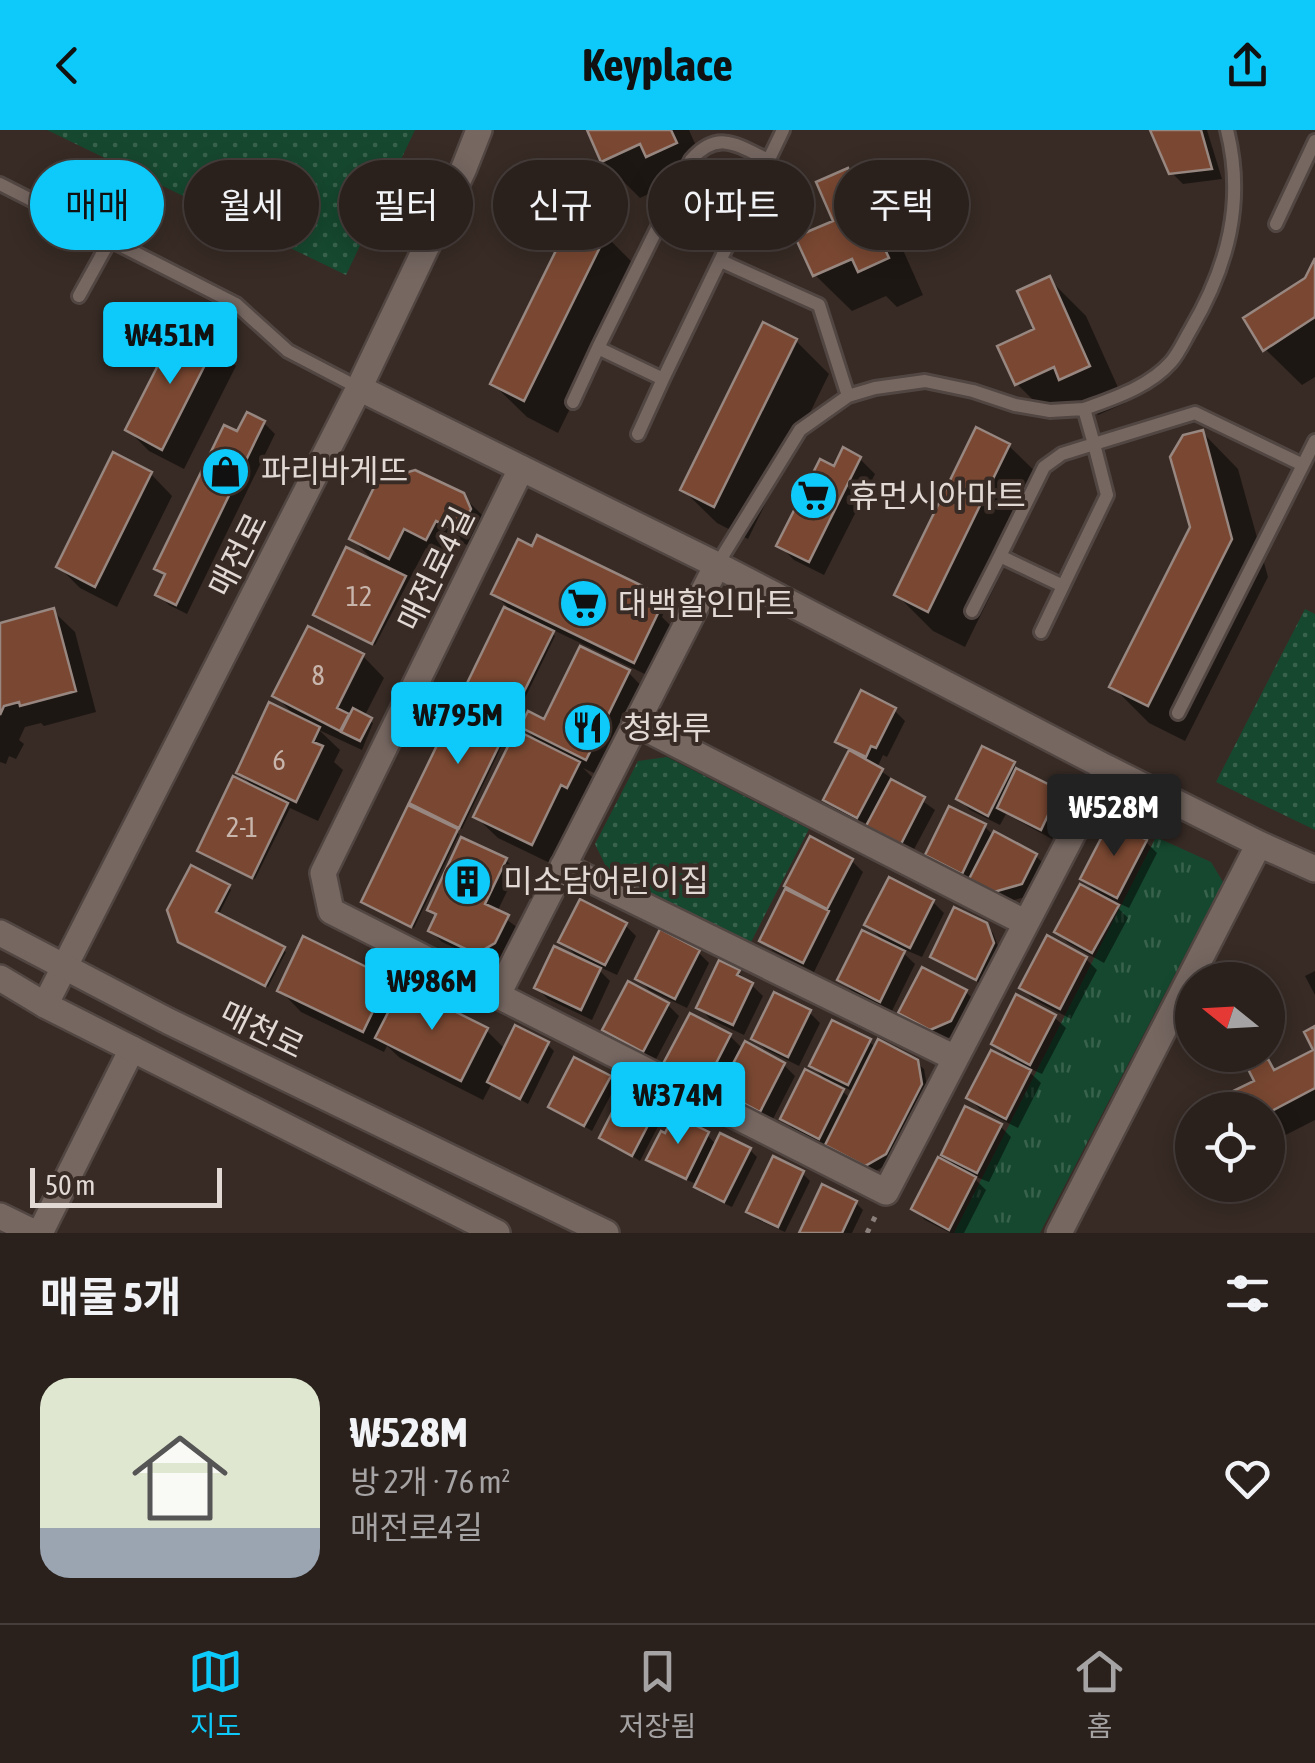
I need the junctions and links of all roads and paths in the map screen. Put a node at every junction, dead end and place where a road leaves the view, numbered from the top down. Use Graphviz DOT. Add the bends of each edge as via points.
graph roads {
  1 [pos="479,130"];
  2 [pos="783,130"];
  3 [pos="1226,130"];
  4 [pos="1315,141"];
  5 [pos="691,160"];
  6 [pos="768,160"];
  7 [pos="0,184"];
  8 [pos="30,199"];
  9 [pos="1276,224"];
  10 [pos="648,247"];
  11 [pos="104,250"];
  12 [pos="130,250"];
  13 [pos="726,250"];
  14 [pos="721,261"];
  15 [pos="79,296"];
  16 [pos="598,348"];
  17 [pos="663,380"];
  18 [pos="359,388"];
  19 [pos="848,396"];
  20 [pos="573,402"];
  21 [pos="1084,409"];
  22 [pos="638,434"];
  23 [pos="1315,441"];
  24 [pos="1094,444"];
  25 [pos="1303,465"];
  26 [pos="521,469"];
  27 [pos="1000,556"];
  28 [pos="717,565"];
  29 [pos="1064,584"];
  30 [pos="972,611"];
  31 [pos="1041,632"];
  32 [pos="1178,713"];
  33 [pos="635,724"];
  34 [pos="1108,768"];
  35 [pos="1258,844"];
  36 [pos="563,866"];
  37 [pos="1315,869"];
  38 [pos="1026,923"];
  39 [pos="0,933"];
  40 [pos="65,964"];
  41 [pos="0,978"];
  42 [pos="497,996"];
  43 [pos="45,1004"];
  44 [pos="132,1049"];
  45 [pos="955,1058"];
  46 [pos="0,1216"];
  47 [pos="490,1231"];
  48 [pos="37,1233"];
  49 [pos="606,1233"];
  50 [pos="1060,1233"];
  1 -- 18 [label="street, 매전로"];
  2 -- 6 [label="lane"];
  3 -- 21 [label="lane" via="1235,202 1229,245 1210,296 1171,362 1131,392"];
  4 -- 9 [label="lane"];
  5 -- 6 [label="lane" via="711,140"];
  7 -- 8 [label="lane"];
  10 -- 16 [label="lane"];
  11 -- 15 [label="lane"];
  12 -- 18 [label="lane" via="236,304 288,351"];
  13 -- 14 [label="lane"];
  14 -- 17 [label="lane"];
  14 -- 19 [label="lane" via="819,305"];
  16 -- 17 [label="lane"];
  16 -- 20 [label="lane"];
  17 -- 22 [label="lane"];
  18 -- 26 [label="street"];
  18 -- 40 [label="street, 매전로"];
  19 -- 21 [label="lane" via="925,381 1050,411"];
  19 -- 28 [label="lane" via="800,430"];
  21 -- 24 [label="lane"];
  23 -- 25 [label="lane"];
  24 -- 25 [label="lane" via="1194,413"];
  24 -- 27 [label="lane" via="1044,467"];
  24 -- 29 [label="lane" via="1107,495"];
  25 -- 32 [label="lane"];
  26 -- 28 [label="street"];
  26 -- 42 [label="street, 매전로4길" via="323,873 331,910"];
  27 -- 29 [label="lane"];
  27 -- 30 [label="lane"];
  28 -- 33 [label="street"];
  28 -- 34 [label="street"];
  29 -- 31 [label="lane"];
  33 -- 36 [label="street"];
  33 -- 38 [label="street"];
  34 -- 35 [label="street"];
  34 -- 38 [label="street, 매전로4길"];
  35 -- 37 [label="street"];
  35 -- 50 [label="street"];
  36 -- 42 [label="street"];
  36 -- 45 [label="street"];
  38 -- 45 [label="street, 매전로4길"];
  39 -- 40 [label="street, 매천로"];
  40 -- 43 [label="street, 매전로"];
  40 -- 49 [label="street, 매천로" via="168,1021"];
  41 -- 43 [label="street"];
  42 -- 45 [label="street, 매전로4길" via="886,1192"];
  43 -- 44 [label="street"];
  44 -- 47 [label="street"];
  44 -- 48 [label="street"];
  46 -- 48 [label="street"];
}
